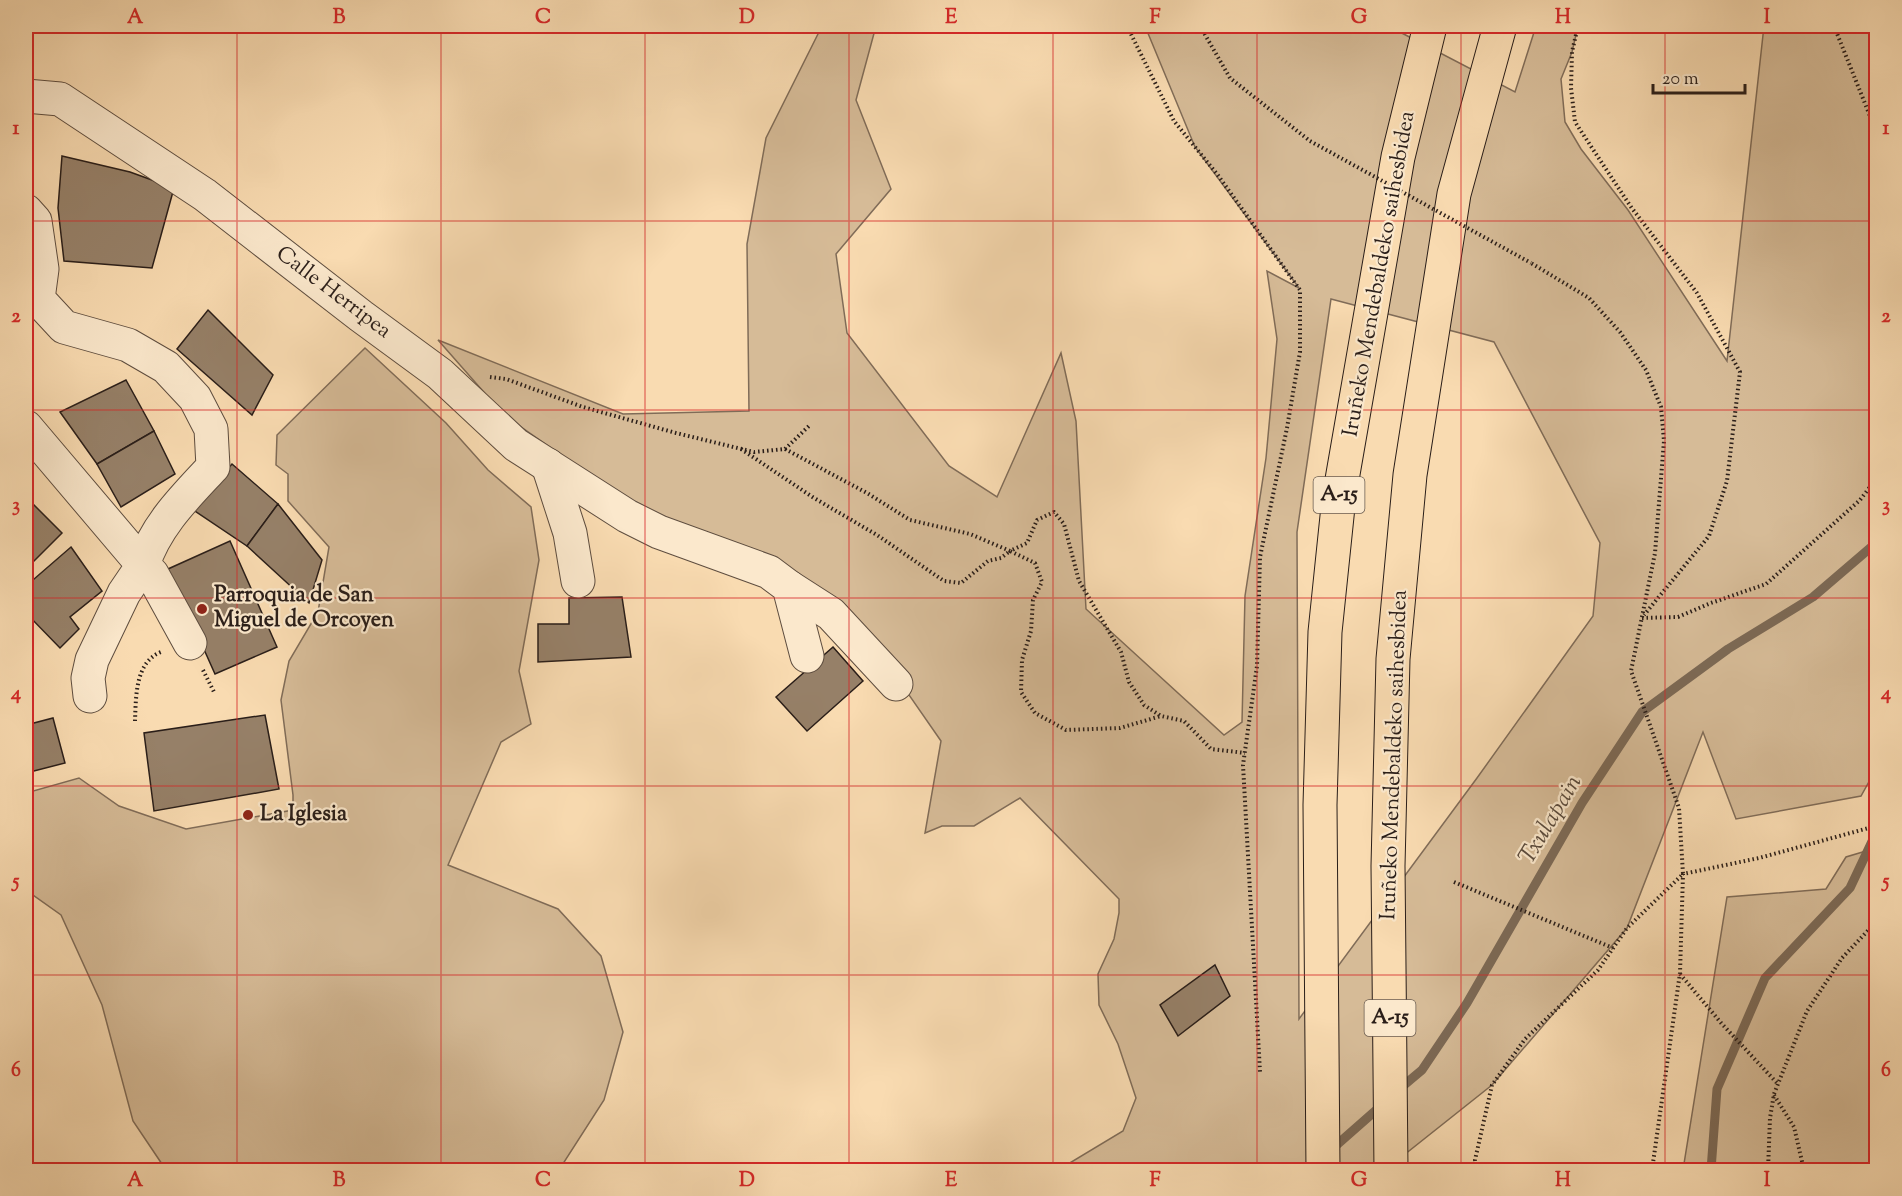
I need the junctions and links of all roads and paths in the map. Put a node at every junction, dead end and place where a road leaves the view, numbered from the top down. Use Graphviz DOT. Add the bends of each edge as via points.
graph roads {
  1 [pos="1127,26"];
  2 [pos="1200,26"];
  3 [pos="1430,26"];
  4 [pos="1500,26"];
  5 [pos="1578,26"];
  6 [pos="1834,26"];
  7 [pos="26,96"];
  8 [pos="1876,131"];
  9 [pos="26,211"];
  10 [pos="32,310"];
  11 [pos="482,376"];
  12 [pos="810,425"];
  13 [pos="26,427"];
  14 [pos="741,449"];
  15 [pos="785,449"];
  16 [pos="548,465"];
  17 [pos="1876,479"];
  18 [pos="1010,551"];
  19 [pos="143,565"];
  20 [pos="578,581"];
  21 [pos="789,586"];
  22 [pos="1642,618"];
  23 [pos="190,643"];
  24 [pos="807,656"];
  25 [pos="896,684"];
  26 [pos="90,696"];
  27 [pos="1161,716"];
  28 [pos="135,720"];
  29 [pos="1245,753"];
  30 [pos="1876,826"];
  31 [pos="1683,874"];
  32 [pos="1454,882"];
  33 [pos="1876,922"];
  34 [pos="1613,948"];
  35 [pos="1680,973"];
  36 [pos="1260,1072"];
  37 [pos="1777,1083"];
  38 [pos="1774,1094"];
  39 [pos="1323,1170"];
  40 [pos="1391,1170"];
  41 [pos="1476,1170"];
  42 [pos="1652,1170"];
  43 [pos="1768,1170"];
  44 [pos="1804,1170"];
  1 -- 29 [label="path" via="1174,122 1217,174 1300,290 1300,352 1260,557 1257,666"];
  2 -- 22 [label="path, bridge" via="1230,78 1310,141 1589,298 1620,332 1646,370 1661,407 1664,441 1655,554"];
  3 -- 39 [label="highway, Iruñeko Mendebaldeko saihesbidea / A-15" via="1398,157 1339,497 1325,632 1320,805"];
  4 -- 40 [label="highway, Iruñeko Mendebaldeko saihesbidea / A-15" via="1454,194 1410,475 1394,659 1388,866"];
  5 -- 22 [label="path" via="1572,52 1575,122 1631,207 1697,293 1740,372 1727,481 1709,536"];
  6 -- 8 [label="path"];
  7 -- 16 [label="street, Calle Herripea" via="60,99 204,195 440,374 516,446"];
  9 -- 10 [label="street" via="35,221 42,269"];
  10 -- 19 [label="street" via="64,327 128,345 166,367 195,398 210,429 213,467 174,508"];
  11 -- 14 [label="path" via="506,379 583,407"];
  12 -- 15 [label="path"];
  13 -- 19 [label="street"];
  14 -- 15 [label="path"];
  14 -- 18 [label="path" via="944,581 961,583 988,561"];
  15 -- 18 [label="path" via="910,520 970,534"];
  16 -- 20 [label="street" via="570,532"];
  16 -- 21 [label="street, Calle Herripea" via="627,516 659,532 769,572"];
  17 -- 22 [label="path" via="1860,500 1766,584 1678,617"];
  18 -- 27 [label="path" via="1027,543 1037,520 1054,512 1064,524 1079,581 1121,652 1129,682 1144,705"];
  18 -- 27 [label="path" via="1035,563 1042,582 1033,600 1031,631 1022,660 1021,692 1035,713 1066,730 1120,728"];
  19 -- 23 [label="street" via="152,574"];
  19 -- 26 [label="street" via="123,593 92,660"];
  21 -- 24 [label="street"];
  21 -- 25 [label="street, Calle Herripea" via="831,614"];
  22 -- 31 [label="path" via="1631,671 1679,808"];
  23 -- 28 [label="path" via="152,656 145,663"];
  27 -- 29 [label="path" via="1184,720 1211,749"];
  29 -- 36 [label="path"];
  30 -- 31 [label="path"];
  31 -- 34 [label="path"];
  31 -- 35 [label="path"];
  32 -- 34 [label="path"];
  33 -- 37 [label="path" via="1842,958 1807,1011"];
  34 -- 41 [label="path" via="1598,970 1525,1039 1492,1085"];
  35 -- 37 [label="path"];
  35 -- 42 [label="path"];
  37 -- 38 [label="path"];
  38 -- 43 [label="path"];
  38 -- 44 [label="path" via="1794,1127"];
}
